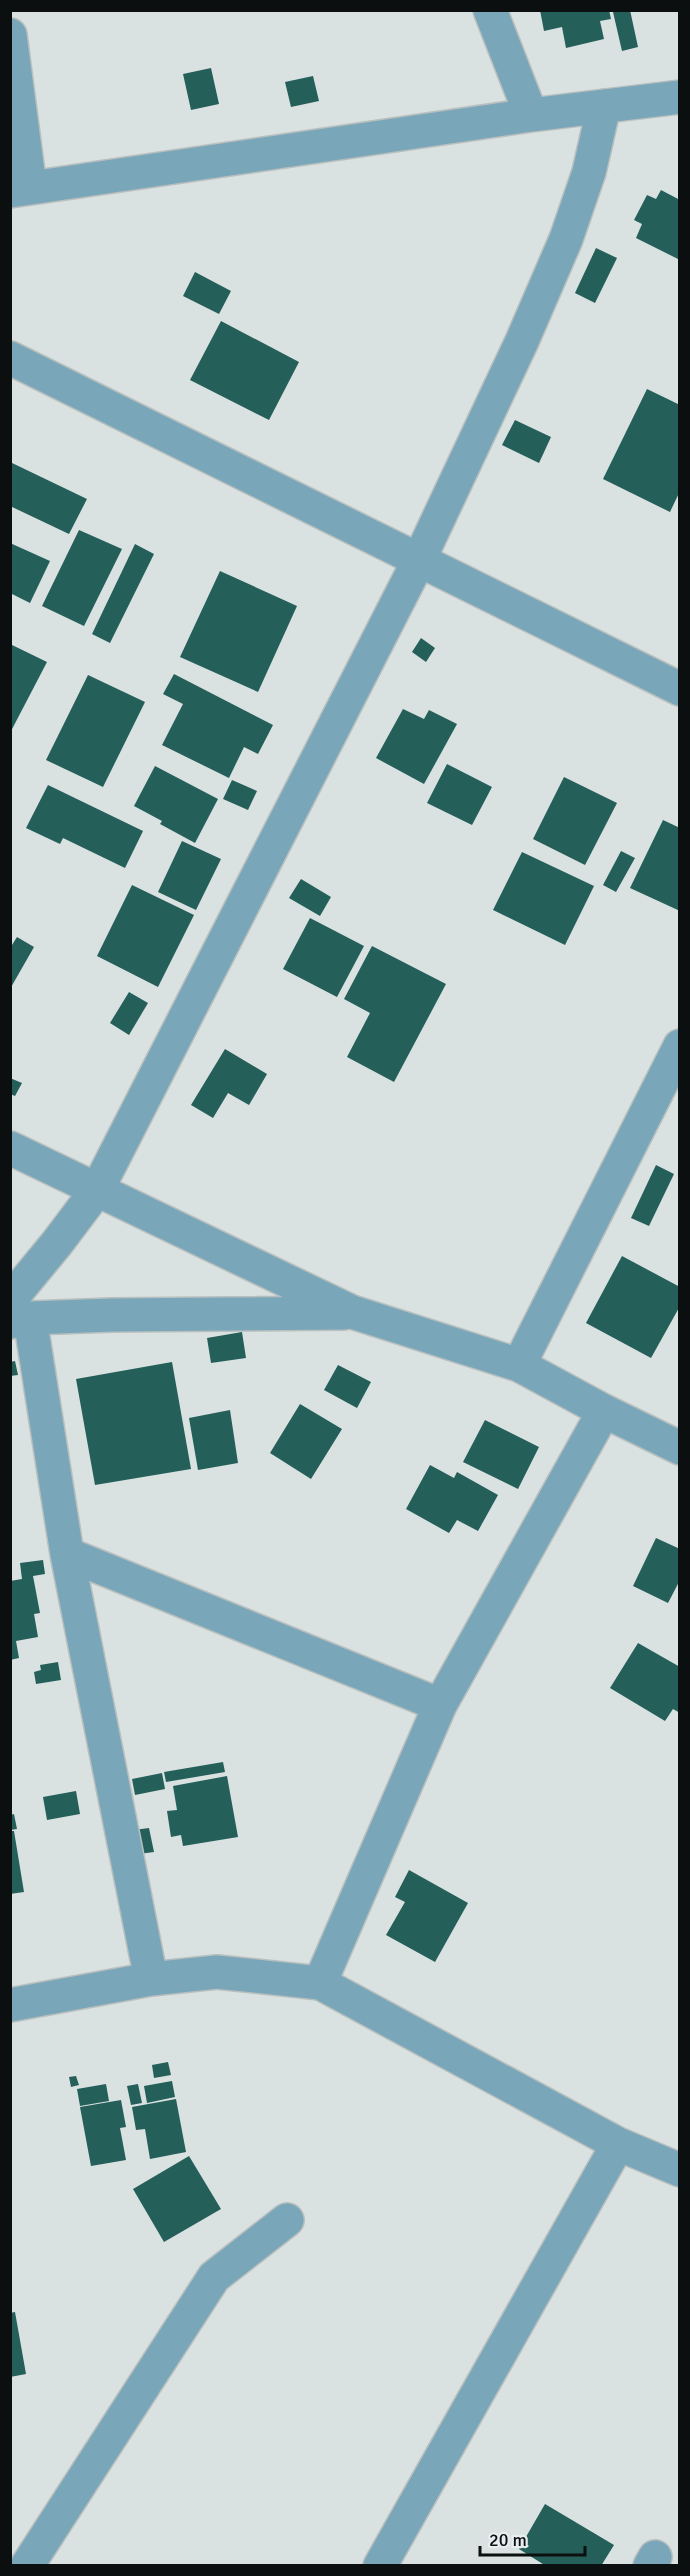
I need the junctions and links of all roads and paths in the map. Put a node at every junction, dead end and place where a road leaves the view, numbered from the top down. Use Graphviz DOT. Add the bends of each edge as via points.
graph roads {
  1 [pos="490,10"];
  2 [pos="10,34"];
  3 [pos="680,97"];
  4 [pos="604,106"];
  5 [pos="531,115"];
  6 [pos="20,189"];
  7 [pos="10,358"];
  8 [pos="419,560"];
  9 [pos="680,689"];
  10 [pos="680,1046"];
  11 [pos="10,1148"];
  12 [pos="97,1190"];
  13 [pos="352,1312"];
  14 [pos="17,1313"];
  15 [pos="519,1365"];
  16 [pos="604,1411"];
  17 [pos="680,1448"];
  18 [pos="67,1554"];
  19 [pos="440,1705"];
  20 [pos="151,1979"];
  21 [pos="320,1983"];
  22 [pos="10,2005"];
  23 [pos="618,2144"];
  24 [pos="680,2170"];
  25 [pos="287,2220"];
  26 [pos="27,2565"];
  27 [pos="380,2565"];
  1 -- 5 [label="street"];
  2 -- 6 [label="street"];
  3 -- 4 [label="street"];
  4 -- 5 [label="street"];
  4 -- 8 [label="street" via="589,172 566,238 522,342"];
  5 -- 6 [label="street"];
  7 -- 8 [label="street"];
  8 -- 9 [label="street"];
  8 -- 12 [label="street"];
  10 -- 15 [label="street"];
  11 -- 12 [label="street"];
  12 -- 13 [label="street"];
  12 -- 14 [label="street"];
  13 -- 14 [label="street"];
  13 -- 15 [label="street"];
  14 -- 18 [label="street"];
  15 -- 16 [label="street"];
  16 -- 17 [label="street"];
  16 -- 19 [label="street"];
  18 -- 19 [label="street"];
  18 -- 20 [label="street"];
  19 -- 21 [label="street"];
  20 -- 21 [label="street" via="217,1972"];
  20 -- 22 [label="street"];
  21 -- 23 [label="street"];
  23 -- 24 [label="street"];
  23 -- 27 [label="street"];
  25 -- 26 [label="street" via="214,2277"];
}
